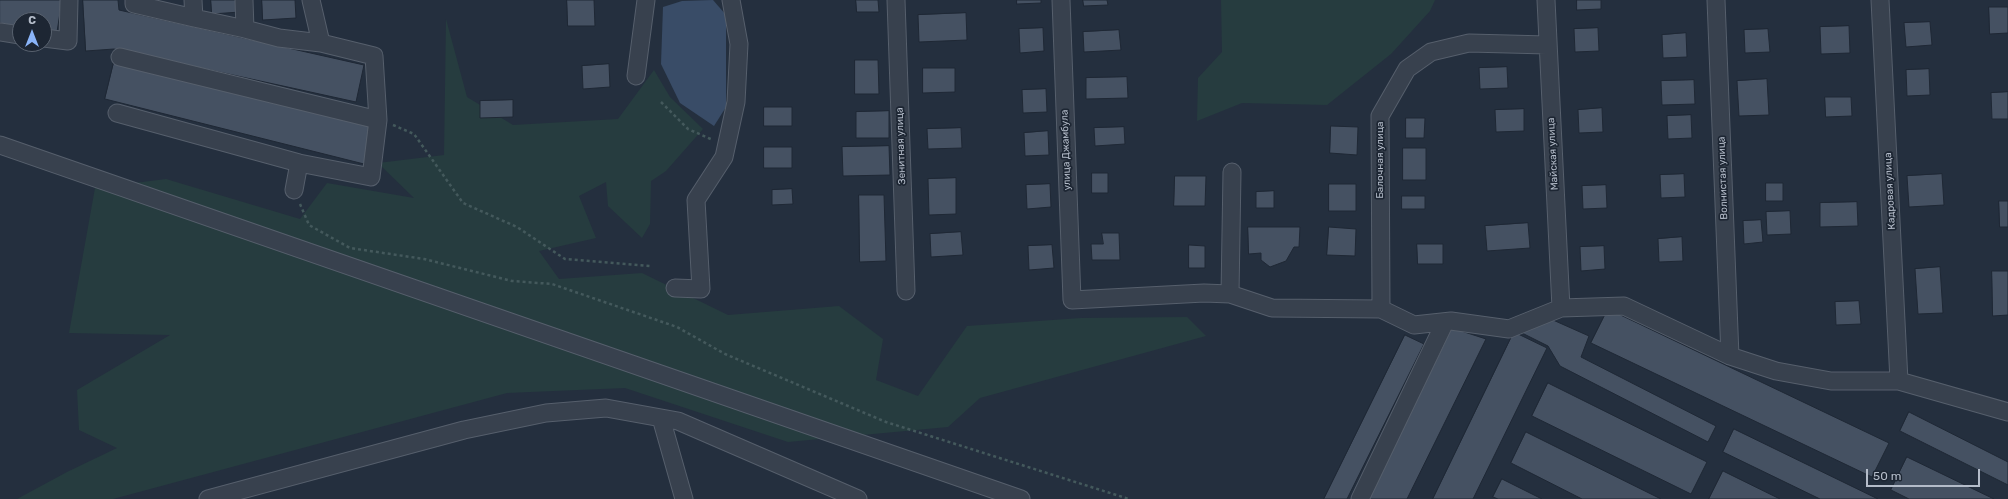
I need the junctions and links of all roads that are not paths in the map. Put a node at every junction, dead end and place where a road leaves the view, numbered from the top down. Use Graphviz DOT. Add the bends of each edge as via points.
graph roads {
  1 [pos="68,0"];
  2 [pos="134,0"];
  3 [pos="193,0"];
  4 [pos="244,0"];
  5 [pos="310,0"];
  6 [pos="646,0"];
  7 [pos="731,0"];
  8 [pos="896,0"];
  9 [pos="1061,0"];
  10 [pos="1546,0"];
  11 [pos="1716,0"];
  12 [pos="1880,0"];
  13 [pos="194,18"];
  14 [pos="246,29"];
  15 [pos="0,32"];
  16 [pos="12,34"];
  17 [pos="52,39"];
  18 [pos="321,43"];
  19 [pos="1547,44"];
  20 [pos="120,57"];
  21 [pos="636,76"];
  22 [pos="117,113"];
  23 [pos="378,120"];
  24 [pos="0,145"];
  25 [pos="299,163"];
  26 [pos="1232,172"];
  27 [pos="294,190"];
  28 [pos="675,288"];
  29 [pos="906,291"];
  30 [pos="1230,294"];
  31 [pos="1562,308"];
  32 [pos="1381,309"];
  33 [pos="1445,322"];
  34 [pos="1730,356"];
  35 [pos="1899,381"];
  36 [pos="2008,412"];
  37 [pos="662,418"];
  38 [pos="208,499"];
  39 [pos="684,499"];
  40 [pos="858,499"];
  41 [pos="1021,499"];
  42 [pos="1360,499"];
  1 -- 17 [label="street" via="68,41"];
  2 -- 13 [label="street" via="134,4"];
  3 -- 13 [label="street"];
  4 -- 14 [label="street"];
  5 -- 18 [label="street"];
  6 -- 21 [label="street"];
  7 -- 28 [label="street" via="739,44 736,102 724,157 696,200 701,290"];
  8 -- 29 [label="street, Зенитная улица"];
  9 -- 30 [label="street, улица Джамбула" via="1072,300"];
  10 -- 19 [label="street, Майская улица"];
  11 -- 34 [label="street, Волнистая улица"];
  12 -- 35 [label="street, Кадровая улица"];
  13 -- 14 [label="street"];
  14 -- 18 [label="street" via="279,38"];
  15 -- 16 [label="street"];
  18 -- 23 [label="street" via="374,56"];
  19 -- 31 [label="street, Майская улица"];
  19 -- 32 [label="street, Балочная улица" via="1469,43 1431,52 1407,69 1380,116"];
  20 -- 23 [label="street"];
  22 -- 25 [label="street"];
  23 -- 25 [label="street" via="371,177"];
  24 -- 41 [label="street"];
  25 -- 27 [label="street"];
  26 -- 30 [label="street"];
  30 -- 32 [label="street" via="1272,308"];
  31 -- 33 [label="street" via="1509,329"];
  31 -- 34 [label="street" via="1624,306"];
  32 -- 33 [label="street" via="1414,325"];
  33 -- 42 [label="street"];
  34 -- 35 [label="street" via="1776,372 1831,381"];
  35 -- 36 [label="street"];
  37 -- 38 [label="street" via="606,408 546,413 464,430"];
  37 -- 39 [label="street"];
  37 -- 40 [label="street" via="678,421"];
}
